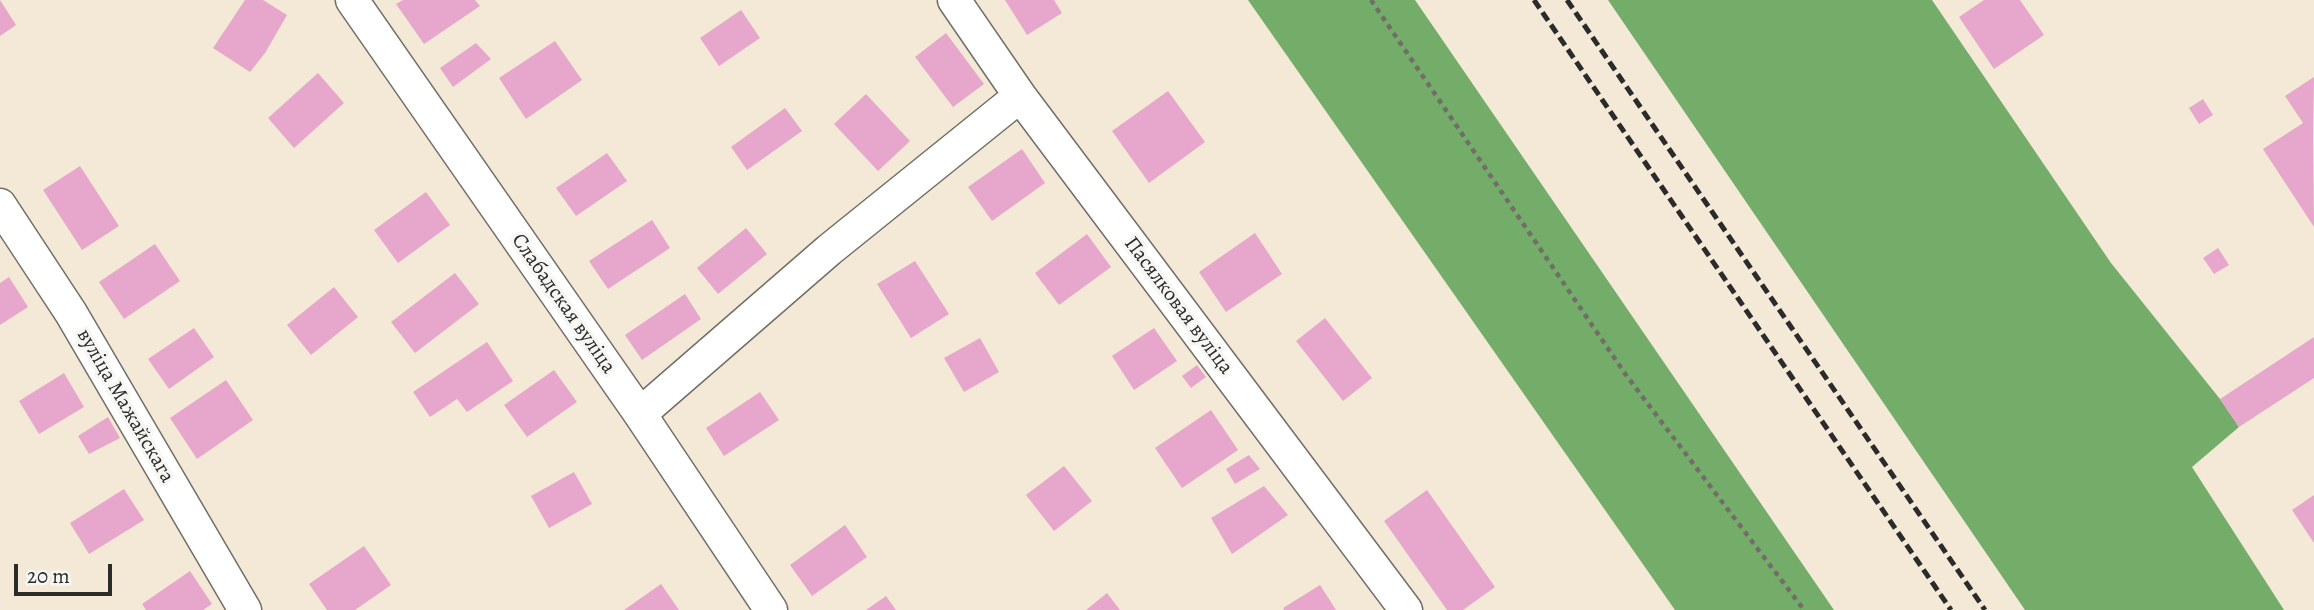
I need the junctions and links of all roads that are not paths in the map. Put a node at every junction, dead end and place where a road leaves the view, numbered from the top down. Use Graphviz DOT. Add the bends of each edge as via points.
graph roads {
  1 [pos="352,0"];
  2 [pos="954,0"];
  3 [pos="1020,96"];
  4 [pos="0,205"];
  5 [pos="640,414"];
  6 [pos="241,609"];
  7 [pos="771,610"];
  8 [pos="1406,610"];
  1 -- 5 [label="street, Слабадская вуліца"];
  2 -- 3 [label="street, Пасялковая вуліца"];
  3 -- 5 [label="street" via="829,250"];
  3 -- 8 [label="street, Пасялковая вуліца"];
  4 -- 6 [label="street, вуліца Мажайскага" via="71,313"];
  5 -- 7 [label="street, Слабадская вуліца"];
}
